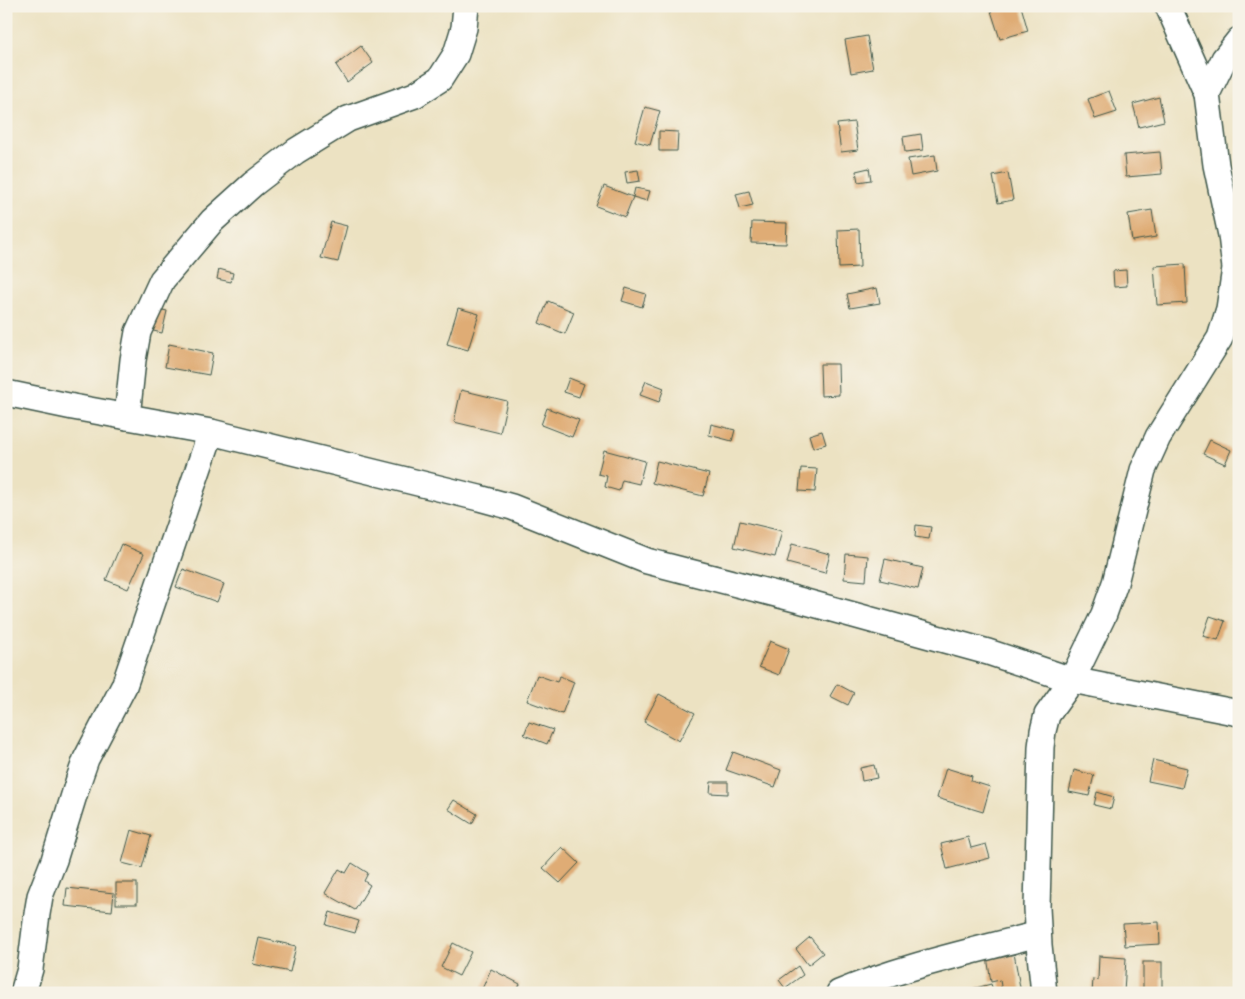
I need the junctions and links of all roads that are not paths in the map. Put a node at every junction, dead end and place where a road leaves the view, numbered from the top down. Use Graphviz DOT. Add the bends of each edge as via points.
graph roads {
  1 [pos="466,6"];
  2 [pos="1168,6"];
  3 [pos="1239,40"];
  4 [pos="1207,94"];
  5 [pos="1228,167"];
  6 [pos="6,393"];
  7 [pos="127,417"];
  8 [pos="211,432"];
  9 [pos="1072,680"];
  10 [pos="1239,714"];
  11 [pos="1038,934"];
  12 [pos="23,993"];
  13 [pos="839,993"];
  14 [pos="1044,993"];
  1 -- 7 [label="street" via="464,28 456,54 440,79 415,95 348,120 296,150 212,221 162,280 138,332"];
  2 -- 4 [label="street"];
  3 -- 4 [label="street" via="1224,58"];
  4 -- 5 [label="street"];
  5 -- 9 [label="street" via="1235,268 1229,309 1220,338 1158,437 1143,470 1112,591"];
  6 -- 7 [label="street"];
  7 -- 8 [label="street"];
  8 -- 9 [label="street" via="512,507 646,561 988,652"];
  8 -- 12 [label="street" via="124,686 94,741 79,779 40,896 30,969"];
  9 -- 10 [label="street"];
  9 -- 11 [label="street" via="1047,715 1043,731"];
  11 -- 13 [label="street" via="868,980"];
  11 -- 14 [label="street"];
}
